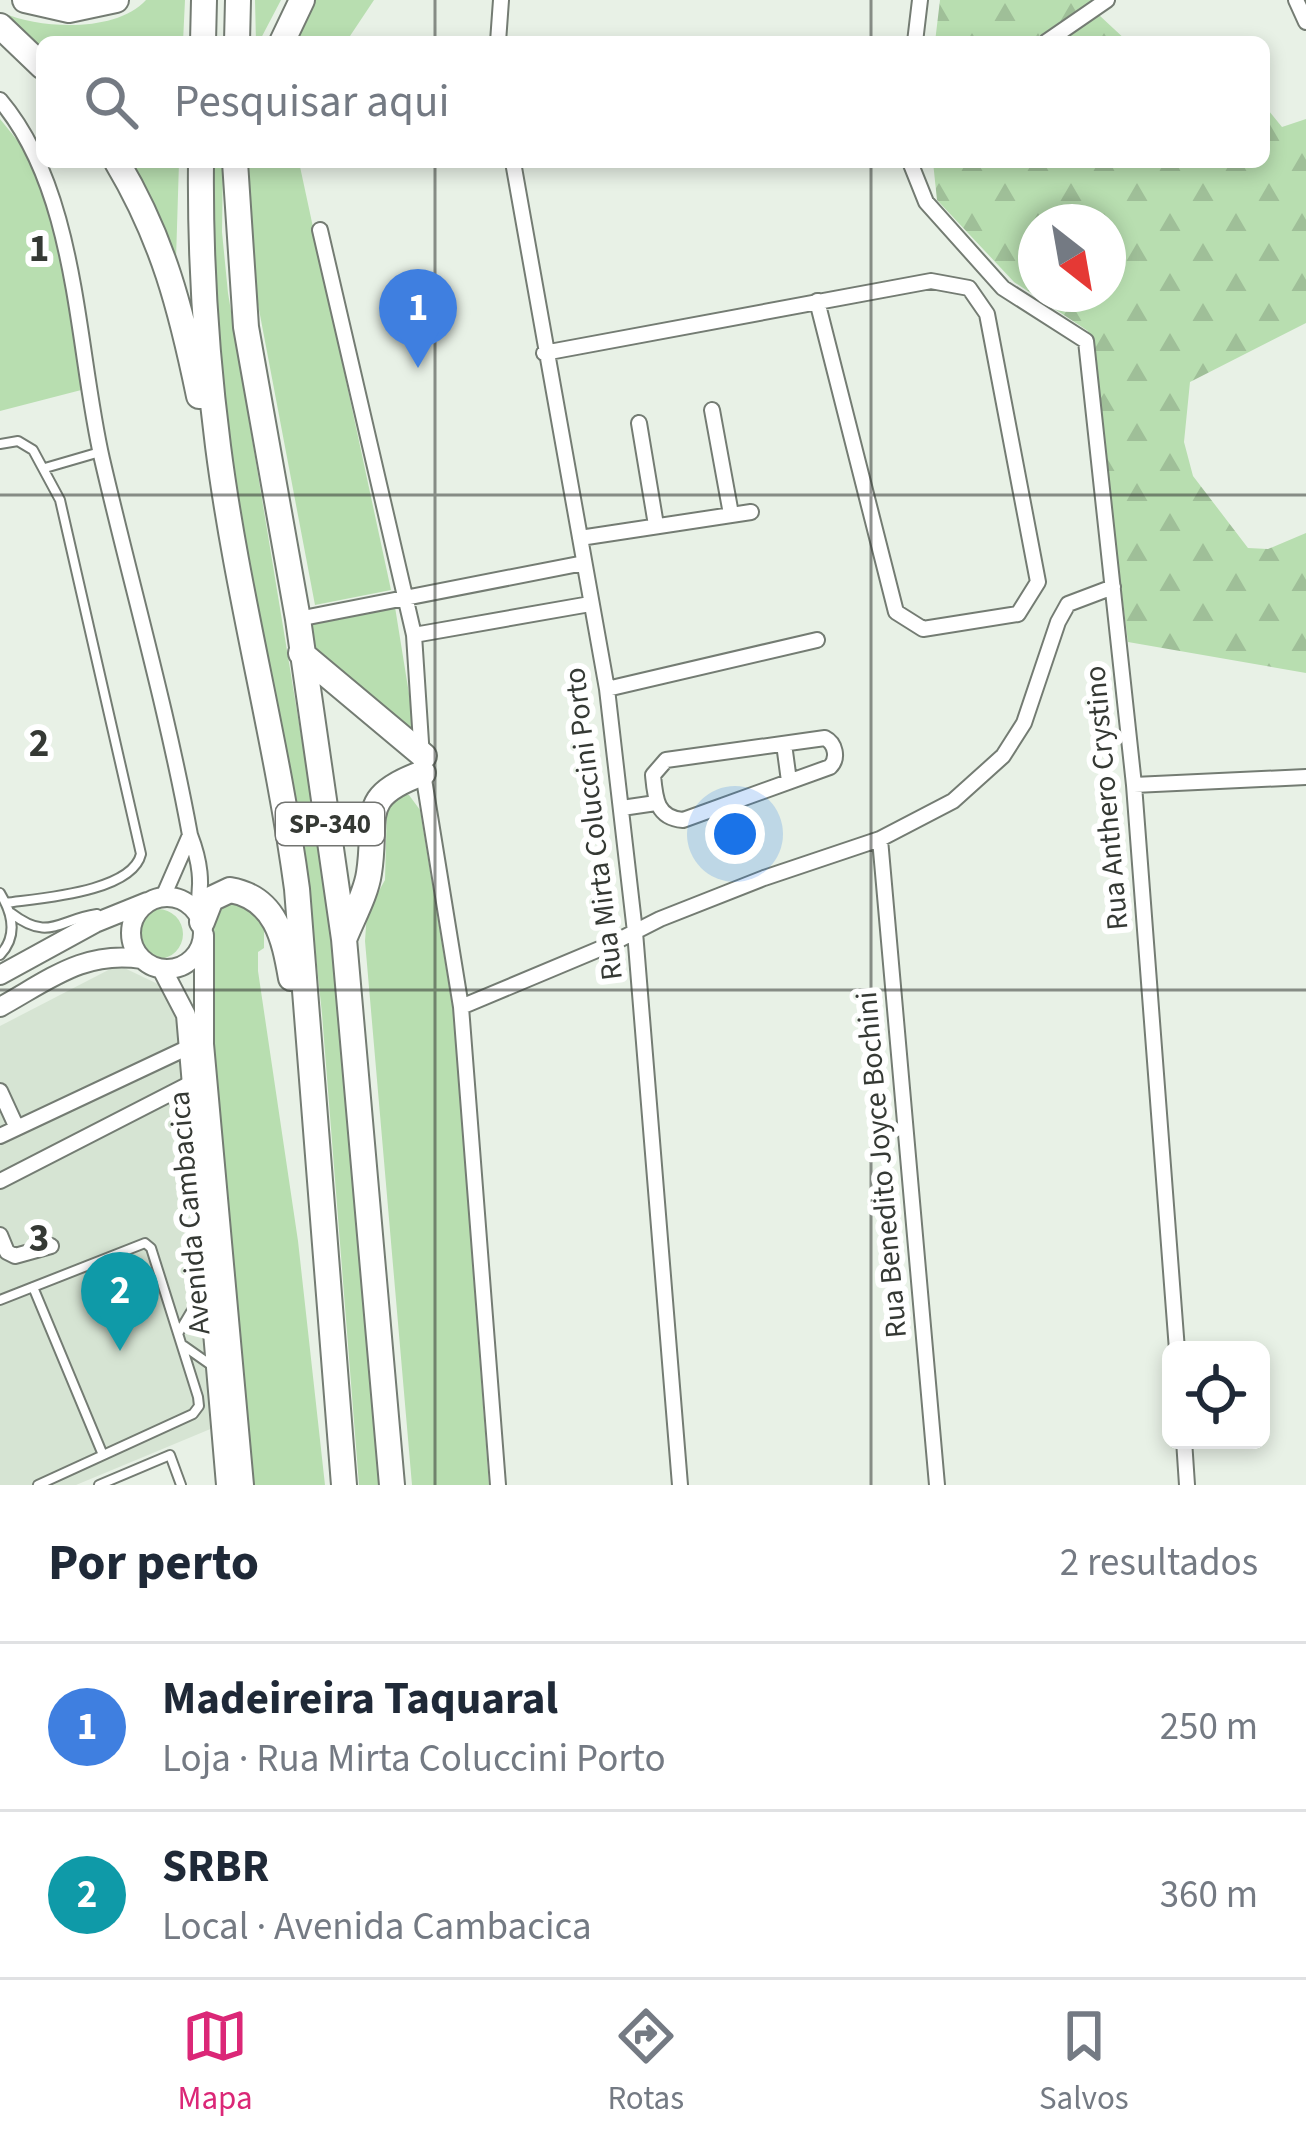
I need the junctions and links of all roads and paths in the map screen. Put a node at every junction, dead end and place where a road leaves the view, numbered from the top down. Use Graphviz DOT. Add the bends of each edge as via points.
graph roads {
  1 [pos="25,0"];
  2 [pos="116,0"];
  3 [pos="203,0"];
  4 [pos="238,0"];
  5 [pos="302,0"];
  6 [pos="501,0"];
  7 [pos="920,0"];
  8 [pos="1107,0"];
  9 [pos="1296,0"];
  10 [pos="1306,22"];
  11 [pos="0,26"];
  12 [pos="203,36"];
  13 [pos="237,36"];
  14 [pos="285,36"];
  15 [pos="498,36"];
  16 [pos="916,36"];
  17 [pos="1055,36"];
  18 [pos="36,60"];
  19 [pos="0,100"];
  20 [pos="36,156"];
  21 [pos="41,168"];
  22 [pos="120,168"];
  23 [pos="202,168"];
  24 [pos="236,168"];
  25 [pos="514,168"];
  26 [pos="912,168"];
  27 [pos="320,230"];
  28 [pos="817,301"];
  29 [pos="544,353"];
  30 [pos="712,410"];
  31 [pos="639,423"];
  32 [pos="0,444"];
  33 [pos="100,452"];
  34 [pos="45,468"];
  35 [pos="751,512"];
  36 [pos="731,514"];
  37 [pos="656,525"];
  38 [pos="580,538"];
  39 [pos="235,542"];
  40 [pos="584,562"];
  41 [pos="1113,587"];
  42 [pos="408,596"];
  43 [pos="590,604"];
  44 [pos="298,619"];
  45 [pos="414,635"];
  46 [pos="817,640"];
  47 [pos="302,653"];
  48 [pos="607,689"];
  49 [pos="784,744"];
  50 [pos="424,764"];
  51 [pos="1306,777"];
  52 [pos="789,781"];
  53 [pos="1134,785"];
  54 [pos="656,803"];
  55 [pos="622,808"];
  56 [pos="190,835"];
  57 [pos="880,839"];
  58 [pos="0,893"];
  59 [pos="158,899"];
  60 [pos="8,908"];
  61 [pos="124,909"];
  62 [pos="201,923"];
  63 [pos="635,932"];
  64 [pos="344,939"];
  65 [pos="0,955"];
  66 [pos="142,959"];
  67 [pos="162,969"];
  68 [pos="0,975"];
  69 [pos="0,1006"];
  70 [pos="460,1007"];
  71 [pos="189,1046"];
  72 [pos="191,1084"];
  73 [pos="0,1091"];
  74 [pos="17,1128"];
  75 [pos="0,1136"];
  76 [pos="0,1181"];
  77 [pos="0,1235"];
  78 [pos="51,1246"];
  79 [pos="327,1266"];
  80 [pos="209,1282"];
  81 [pos="33,1287"];
  82 [pos="0,1300"];
  83 [pos="178,1334"];
  84 [pos="1176,1341"];
  85 [pos="182,1346"];
  86 [pos="217,1369"];
  87 [pos="1185,1449"];
  88 [pos="103,1455"];
  89 [pos="231,1482"];
  90 [pos="38,1485"];
  91 [pos="99,1485"];
  92 [pos="182,1485"];
  93 [pos="344,1485"];
  94 [pos="392,1485"];
  95 [pos="499,1485"];
  96 [pos="680,1485"];
  97 [pos="937,1485"];
  98 [pos="1187,1485"];
  1 -- 2 [label="highway" via="69,10"];
  3 -- 12 [label="highway"];
  4 -- 13 [label="highway"];
  5 -- 14 [label="highway"];
  6 -- 15 [label="street"];
  7 -- 16 [label="street"];
  8 -- 17 [label="street"];
  9 -- 10 [label="street"];
  11 -- 18 [label="highway"];
  19 -- 20 [label="street"];
  21 -- 33 [label="street"];
  22 -- 39 [label="highway" via="178,295"];
  23 -- 39 [label="highway, SP-340" via="210,368"];
  24 -- 44 [label="highway, SP-340" via="245,327"];
  25 -- 29 [label="street, Rua Mirta Coluccini Porto"];
  26 -- 41 [label="street, Rua Anthero Crystino" via="926,202 1003,288 1086,341"];
  27 -- 42 [label="street"];
  28 -- 28 [label="street" via="896,612 923,629 1018,614 1038,582 987,314 969,288 931,281"];
  28 -- 29 [label="street"];
  29 -- 38 [label="street, Rua Mirta Coluccini Porto"];
  30 -- 36 [label="street"];
  31 -- 37 [label="street"];
  32 -- 34 [label="lane" via="24,443"];
  33 -- 34 [label="lane"];
  33 -- 56 [label="street"];
  34 -- 60 [label="lane" via="60,500 141,854 129,876"];
  35 -- 36 [label="street"];
  36 -- 37 [label="street"];
  37 -- 38 [label="street"];
  38 -- 40 [label="street, Rua Mirta Coluccini Porto"];
  39 -- 79 [label="highway, SP-340" via="297,889"];
  40 -- 42 [label="street"];
  40 -- 43 [label="street, Rua Mirta Coluccini Porto"];
  41 -- 53 [label="street, Rua Anthero Crystino"];
  41 -- 57 [label="street" via="1062,612 1024,723 1003,756 953,801"];
  42 -- 44 [label="street"];
  42 -- 45 [label="street"];
  43 -- 45 [label="street"];
  43 -- 48 [label="street, Rua Mirta Coluccini Porto"];
  44 -- 47 [label="highway, SP-340"];
  45 -- 50 [label="street"];
  46 -- 48 [label="street"];
  47 -- 50 [label="highway"];
  47 -- 64 [label="highway, SP-340"];
  48 -- 55 [label="street, Rua Mirta Coluccini Porto"];
  49 -- 52 [label="street"];
  49 -- 52 [label="street" via="825,738 834,747 830,766"];
  49 -- 54 [label="street" via="666,760 653,775"];
  50 -- 64 [label="highway" via="380,796 369,876"];
  50 -- 70 [label="street"];
  51 -- 53 [label="street"];
  52 -- 54 [label="street" via="683,820"];
  53 -- 84 [label="street, Rua Anthero Crystino"];
  54 -- 55 [label="street"];
  55 -- 63 [label="street, Rua Mirta Coluccini Porto"];
  56 -- 59 [label="street"];
  56 -- 62 [label="street"];
  57 -- 63 [label="street"];
  57 -- 97 [label="street, Rua Benedito Joyce Bochini"];
  58 -- 60 [label="lane"];
  59 -- 61 [label="street"];
  59 -- 62 [label="street" via="176,898"];
  59 -- 66 [label="street" via="142,907 131,928"];
  60 -- 61 [label="lane" via="34,929"];
  60 -- 65 [label="lane" via="13,937"];
  61 -- 68 [label="street"];
  62 -- 67 [label="street" via="194,957"];
  62 -- 79 [label="highway" via="212,899 230,890 261,901 280,933"];
  62 -- 89 [label="street, Avenida Cambacica"];
  63 -- 70 [label="street"];
  63 -- 96 [label="street, Rua Mirta Coluccini Porto"];
  64 -- 94 [label="highway, SP-340"];
  66 -- 67 [label="street"];
  66 -- 69 [label="street" via="106,955 78,964"];
  67 -- 71 [label="street, Avenida Cambacica" via="186,1015"];
  70 -- 95 [label="street"];
  71 -- 72 [label="street, Avenida Cambacica"];
  71 -- 74 [label="street"];
  72 -- 76 [label="street"];
  72 -- 80 [label="street, Avenida Cambacica"];
  73 -- 74 [label="street"];
  74 -- 75 [label="street"];
  77 -- 78 [label="street" via="15,1256"];
  79 -- 93 [label="highway, SP-340"];
  80 -- 83 [label="lane"];
  80 -- 86 [label="street, Avenida Cambacica"];
  81 -- 82 [label="lane"];
  81 -- 83 [label="lane" via="145,1243"];
  81 -- 88 [label="lane"];
  83 -- 85 [label="lane"];
  85 -- 86 [label="lane"];
  85 -- 88 [label="lane" via="199,1406"];
  86 -- 89 [label="street, Avenida Cambacica"];
  87 -- 98 [label="street"];
  88 -- 90 [label="lane"];
  91 -- 92 [label="lane" via="170,1455"];
}
